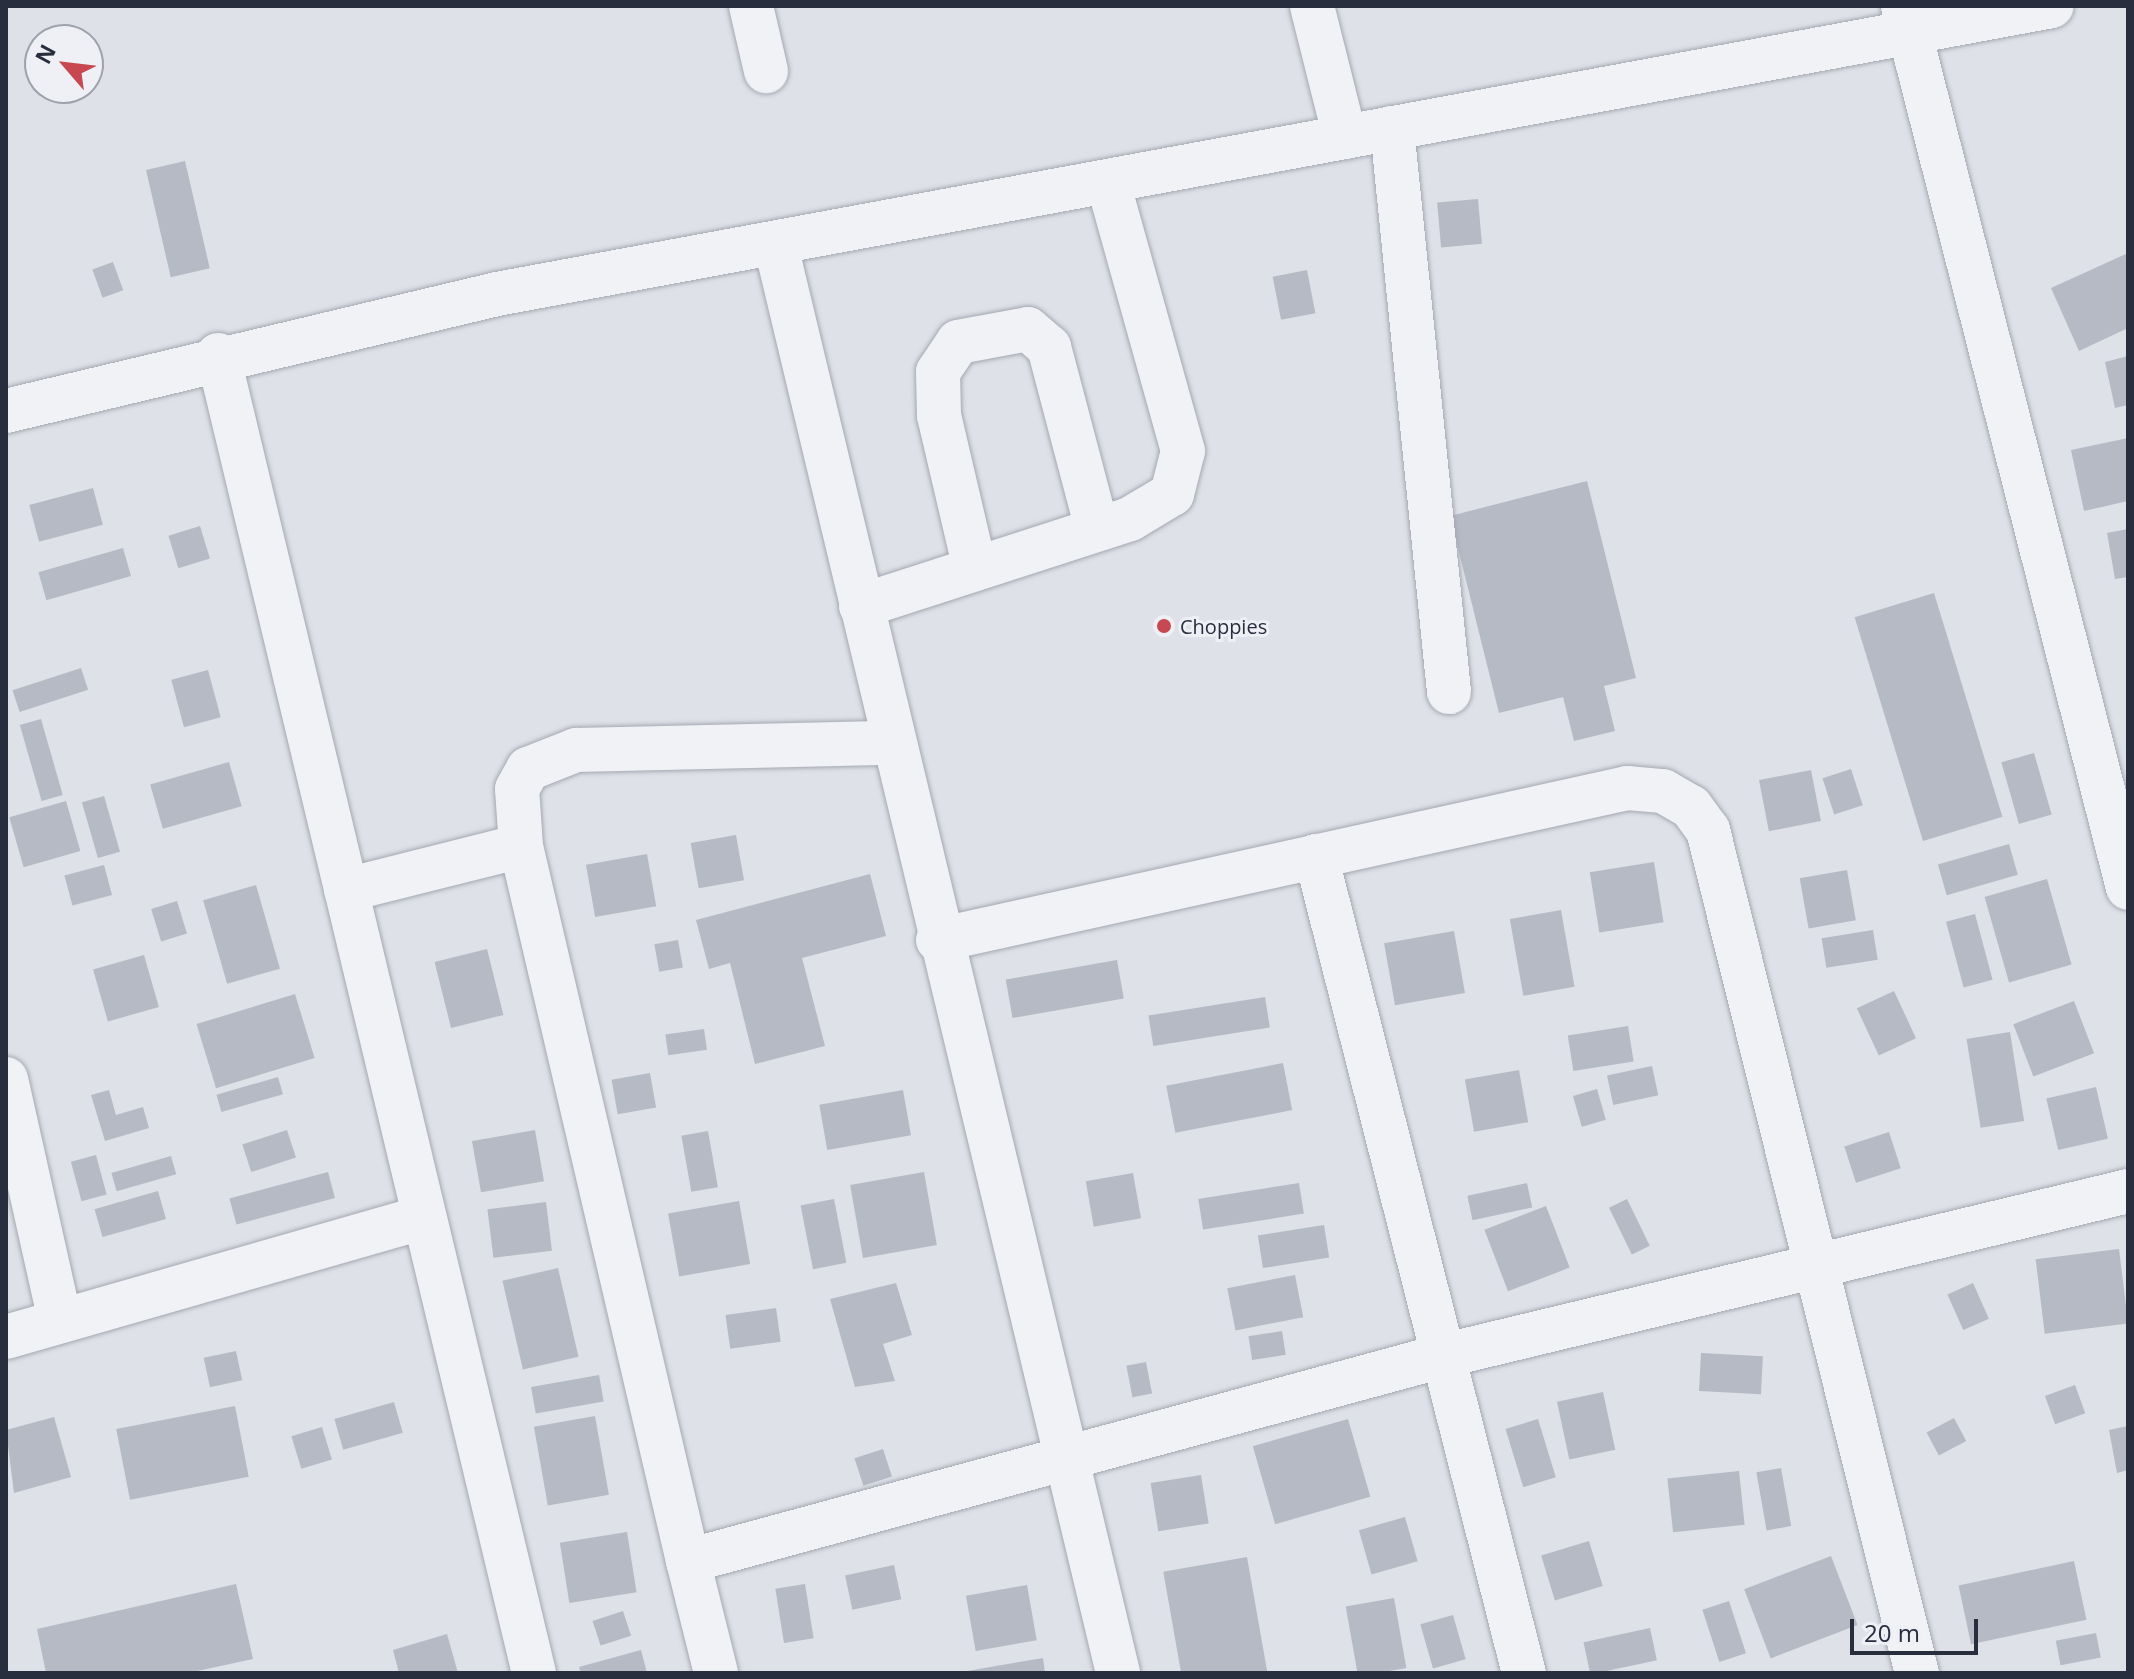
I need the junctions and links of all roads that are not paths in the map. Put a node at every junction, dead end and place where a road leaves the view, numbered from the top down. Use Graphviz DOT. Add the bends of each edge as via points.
graph roads {
  1 [pos="751,6"];
  2 [pos="1312,6"];
  3 [pos="2052,6"];
  4 [pos="1906,19"];
  5 [pos="766,71"];
  6 [pos="1392,128"];
  7 [pos="1345,137"];
  8 [pos="1108,182"];
  9 [pos="776,246"];
  10 [pos="218,355"];
  11 [pos="6,411"];
  12 [pos="1097,529"];
  13 [pos="975,569"];
  14 [pos="861,606"];
  15 [pos="1449,692"];
  16 [pos="892,743"];
  17 [pos="521,846"];
  18 [pos="1316,856"];
  19 [pos="2128,888"];
  20 [pos="346,890"];
  21 [pos="938,940"];
  22 [pos="6,1079"];
  23 [pos="2128,1191"];
  24 [pos="421,1218"];
  25 [pos="1814,1264"];
  26 [pos="60,1321"];
  27 [pos="6,1337"];
  28 [pos="1442,1356"];
  29 [pos="1065,1455"];
  30 [pos="688,1561"];
  31 [pos="534,1673"];
  32 [pos="716,1673"];
  33 [pos="1118,1673"];
  34 [pos="1524,1673"];
  35 [pos="1917,1673"];
  1 -- 5 [label="street"];
  2 -- 7 [label="street"];
  3 -- 4 [label="street"];
  4 -- 6 [label="street"];
  4 -- 19 [label="street"];
  6 -- 7 [label="street"];
  6 -- 15 [label="street"];
  7 -- 8 [label="street"];
  8 -- 9 [label="street"];
  8 -- 12 [label="street" via="1183,451 1172,494"];
  9 -- 10 [label="street" via="497,294"];
  9 -- 14 [label="street"];
  10 -- 11 [label="street"];
  10 -- 20 [label="street"];
  12 -- 13 [label="street"];
  12 -- 13 [label="street" via="1049,347 1028,329 958,342 938,372 939,416"];
  13 -- 14 [label="street"];
  14 -- 16 [label="street"];
  16 -- 17 [label="street" via="549,756 528,769 517,789"];
  16 -- 21 [label="street"];
  17 -- 20 [label="street"];
  17 -- 30 [label="street"];
  18 -- 21 [label="street"];
  18 -- 25 [label="street" via="1627,788 1663,791 1691,807 1708,830"];
  18 -- 28 [label="street"];
  20 -- 24 [label="street"];
  21 -- 29 [label="street"];
  22 -- 26 [label="street"];
  23 -- 25 [label="street"];
  24 -- 26 [label="street"];
  24 -- 31 [label="street"];
  25 -- 28 [label="street"];
  25 -- 35 [label="street"];
  26 -- 27 [label="street"];
  28 -- 29 [label="street"];
  28 -- 34 [label="street"];
  29 -- 30 [label="street"];
  29 -- 33 [label="street"];
  30 -- 32 [label="street"];
}
